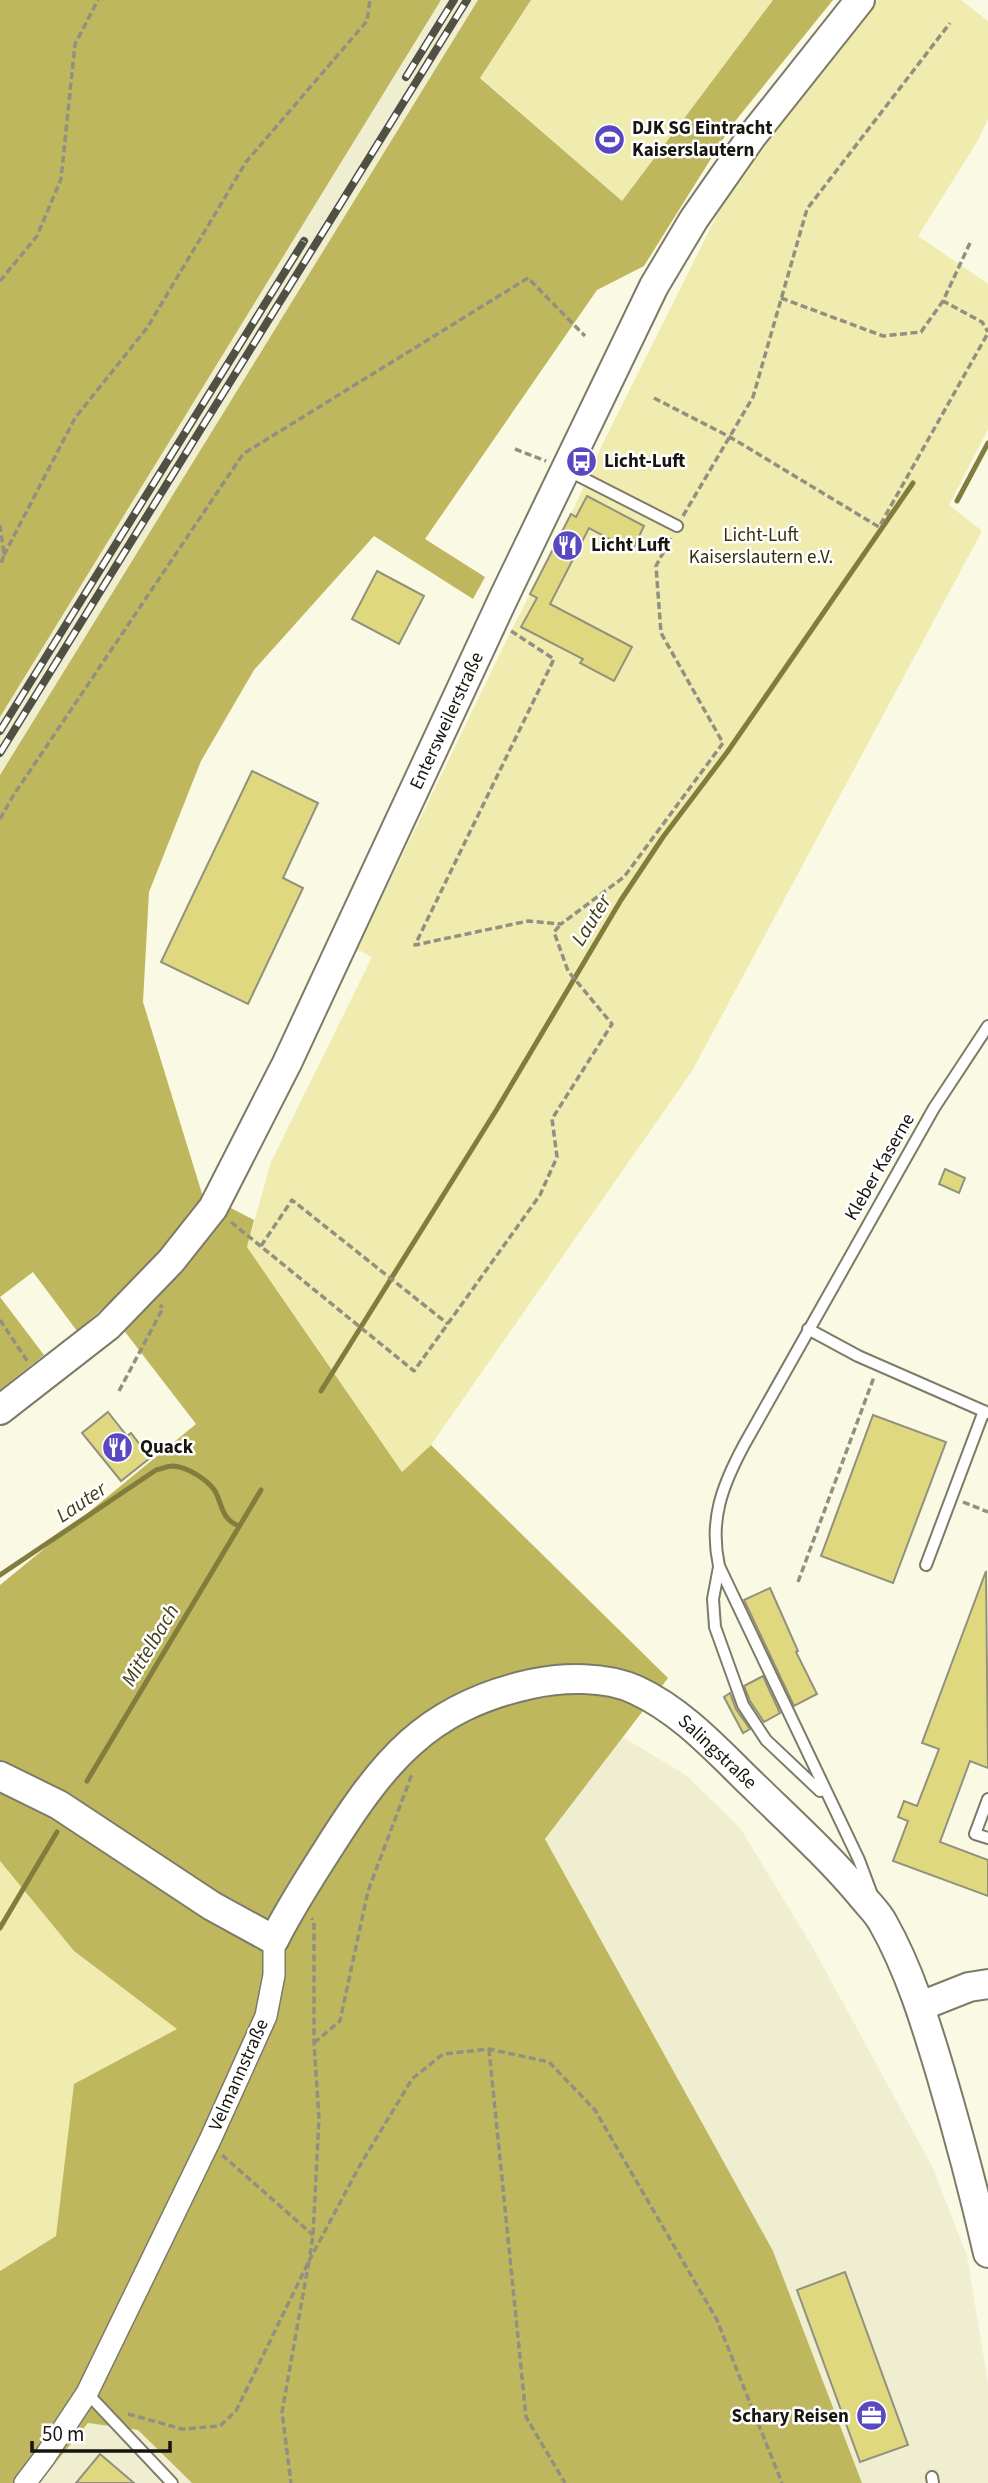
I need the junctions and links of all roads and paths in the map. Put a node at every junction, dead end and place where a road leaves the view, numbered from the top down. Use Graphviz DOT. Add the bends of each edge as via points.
graph roads {
  1 [pos="98,0"];
  2 [pos="370,0"];
  3 [pos="860,0"];
  4 [pos="950,23"];
  5 [pos="970,243"];
  6 [pos="0,281"];
  7 [pos="781,298"];
  8 [pos="943,301"];
  9 [pos="988,332"];
  10 [pos="585,336"];
  11 [pos="654,398"];
  12 [pos="730,436"];
  13 [pos="515,449"];
  14 [pos="565,469"];
  15 [pos="0,525"];
  16 [pos="677,526"];
  17 [pos="4,555"];
  18 [pos="0,566"];
  19 [pos="507,629"];
  20 [pos="0,819"];
  21 [pos="561,924"];
  22 [pos="988,1026"];
  23 [pos="227,1219"];
  24 [pos="261,1246"];
  25 [pos="146,1287"];
  26 [pos="0,1320"];
  27 [pos="447,1324"];
  28 [pos="808,1329"];
  29 [pos="878,1365"];
  30 [pos="40,1379"];
  31 [pos="119,1391"];
  32 [pos="0,1410"];
  33 [pos="986,1412"];
  34 [pos="951,1498"];
  35 [pos="988,1512"];
  36 [pos="926,1565"];
  37 [pos="719,1566"];
  38 [pos="797,1583"];
  39 [pos="411,1766"];
  40 [pos="0,1776"];
  41 [pos="988,1799"];
  42 [pos="831,1804"];
  43 [pos="988,1838"];
  44 [pos="310,1914"];
  45 [pos="882,1921"];
  46 [pos="274,1940"];
  47 [pos="988,1984"];
  48 [pos="921,2006"];
  49 [pos="314,2043"];
  50 [pos="489,2049"];
  51 [pos="218,2151"];
  52 [pos="313,2235"];
  53 [pos="988,2253"];
  54 [pos="309,2261"];
  55 [pos="90,2397"];
  56 [pos="25,2483"];
  57 [pos="172,2483"];
  58 [pos="291,2483"];
  59 [pos="565,2483"];
  60 [pos="782,2483"];
  1 -- 6 [label="path" via="75,44 61,179 37,236"];
  2 -- 17 [label="path" via="367,21 246,162 147,328 75,418"];
  3 -- 14 [label="main road, Entersweilerstraße" via="752,136 694,219 654,286"];
  4 -- 7 [label="path" via="807,209"];
  5 -- 8 [label="path"];
  7 -- 8 [label="path" via="883,336 921,332"];
  7 -- 12 [label="path" via="753,397"];
  8 -- 9 [label="path" via="982,323"];
  9 -- 12 [label="path" via="879,527"];
  10 -- 20 [label="path" via="528,278 243,454"];
  11 -- 12 [label="path"];
  12 -- 16 [label="path"];
  13 -- 14 [label="path"];
  14 -- 16 [label="lane"];
  14 -- 25 [label="main road, Entersweilerstraße" via="233,1173 213,1208"];
  15 -- 17 [label="path"];
  16 -- 21 [label="path" via="656,566 661,633 723,743 625,877"];
  17 -- 18 [label="path"];
  19 -- 21 [label="path" via="554,659 415,945 528,921"];
  21 -- 27 [label="path" via="554,932 568,971 612,1024 552,1119 557,1157 540,1195"];
  22 -- 28 [label="lane, Kleber Kaserne" via="945,1089"];
  23 -- 24 [label="path"];
  24 -- 27 [label="path" via="292,1200"];
  24 -- 27 [label="path" via="414,1371"];
  25 -- 30 [label="main road, Entersweilerstraße" via="108,1326"];
  25 -- 31 [label="path" via="163,1308"];
  26 -- 30 [label="path"];
  28 -- 29 [label="lane"];
  28 -- 37 [label="lane, Kleber Kaserne" via="723,1491 714,1534"];
  29 -- 33 [label="lane"];
  29 -- 38 [label="path"];
  30 -- 32 [label="main road, Entersweilerstraße"];
  33 -- 34 [label="lane"];
  34 -- 35 [label="path"];
  34 -- 36 [label="lane"];
  37 -- 42 [label="lane"];
  37 -- 42 [label="lane" via="713,1600 715,1627 743,1705 766,1740"];
  39 -- 49 [label="path" via="412,1774 368,1891 340,2021"];
  40 -- 46 [label="main road" via="60,1805 212,1906"];
  41 -- 43 [label="lane" via="975,1834"];
  42 -- 45 [label="lane"];
  44 -- 49 [label="path" via="314,1923"];
  45 -- 46 [label="main road, Salingstraße" via="809,1840 668,1707 633,1688 600,1681 551,1680 467,1704 407,1744 361,1796"];
  45 -- 48 [label="main road, Salingstraße"];
  46 -- 55 [label="street, Velmannstraße" via="267,2016"];
  47 -- 48 [label="main road"];
  48 -- 53 [label="main road, Salingstraße" via="970,2170"];
  49 -- 52 [label="path" via="319,2118"];
  50 -- 54 [label="path" via="443,2054 412,2079"];
  50 -- 59 [label="path" via="526,2417"];
  50 -- 60 [label="path" via="549,2062 595,2110 717,2320"];
  51 -- 52 [label="path"];
  52 -- 54 [label="path"];
  54 -- 55 [label="path" via="236,2411 220,2426 182,2429"];
  54 -- 58 [label="path" via="282,2412"];
  55 -- 56 [label="street, Velmannstraße"];
  55 -- 57 [label="lane"];
}
